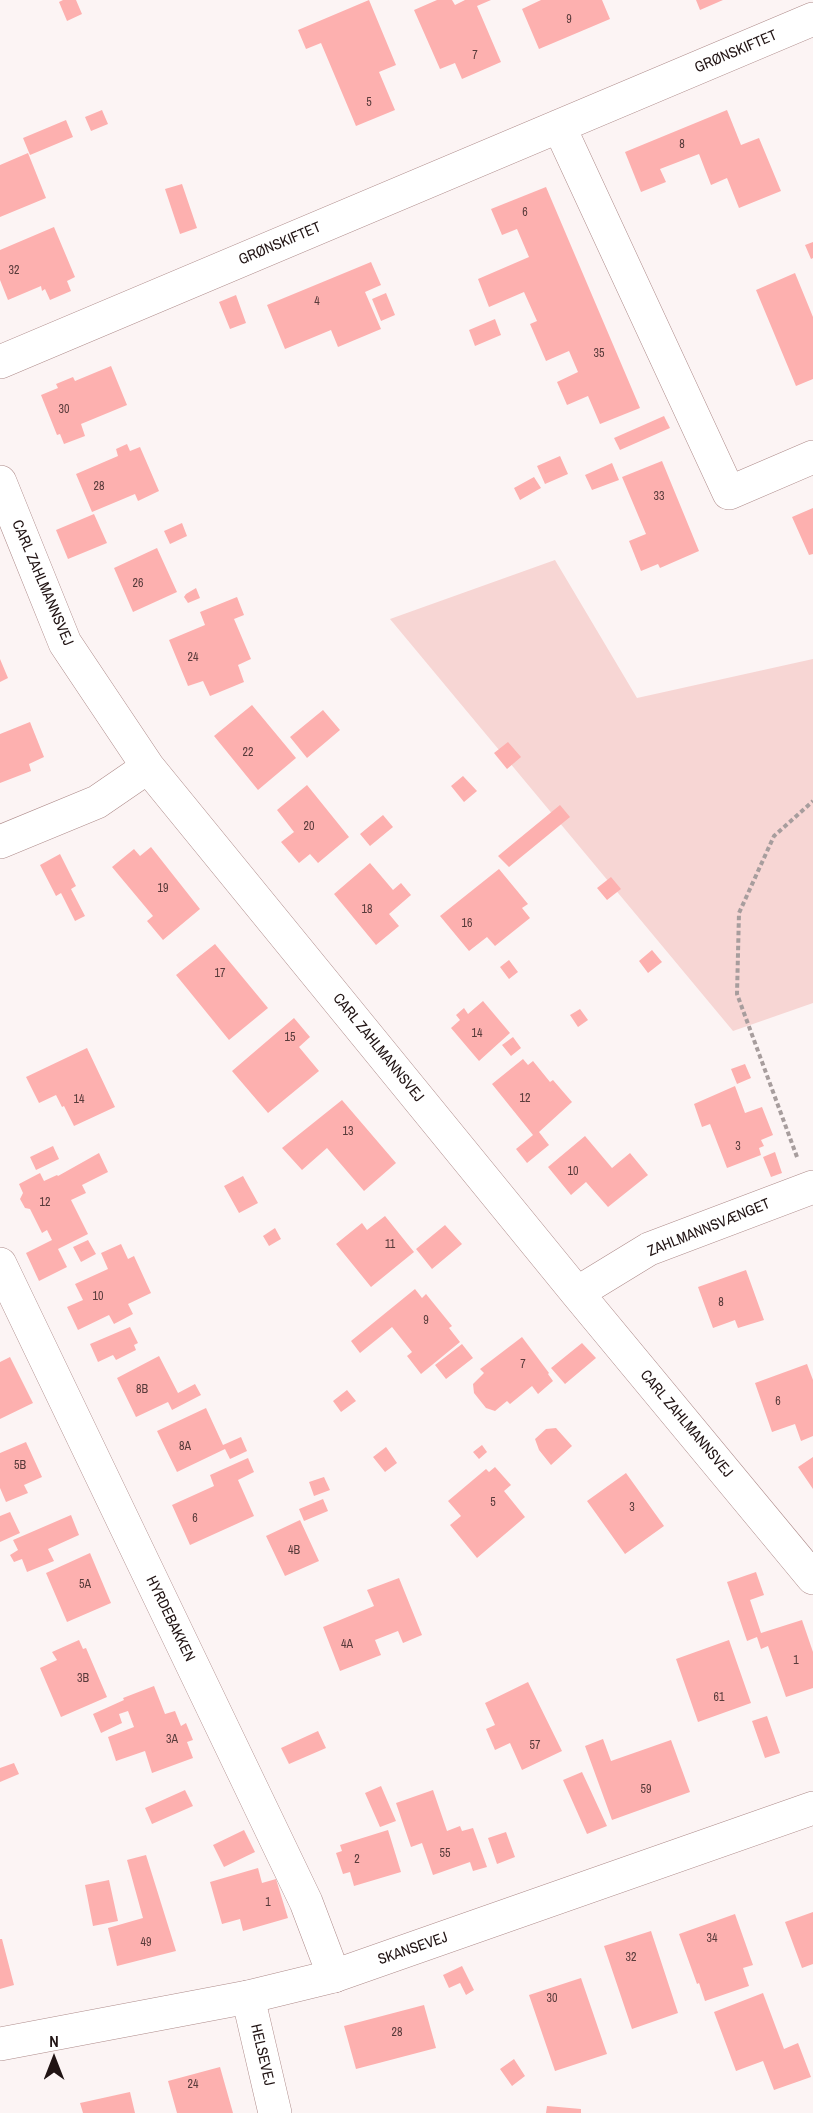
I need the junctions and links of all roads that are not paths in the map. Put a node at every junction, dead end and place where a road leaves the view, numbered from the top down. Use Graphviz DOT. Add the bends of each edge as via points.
graph roads {
  1 [pos="813,19"];
  2 [pos="559,126"];
  3 [pos="0,362"];
  4 [pos="813,457"];
  5 [pos="0,482"];
  6 [pos="148,767"];
  7 [pos="0,842"];
  8 [pos="811,1188"];
  9 [pos="0,1264"];
  10 [pos="577,1293"];
  11 [pos="813,1578"];
  12 [pos="813,1808"];
  13 [pos="334,1976"];
  14 [pos="248,1997"];
  15 [pos="0,2044"];
  16 [pos="275,2113"];
  1 -- 2 [label="street, GRØNSKIFTET"];
  2 -- 3 [label="street, GRØNSKIFTET"];
  2 -- 4 [label="street" via="729,493"];
  5 -- 6 [label="street, CARL ZAHLMANNSVEJ" via="65,643"];
  6 -- 7 [label="street" via="97,802"];
  6 -- 10 [label="street, CARL ZAHLMANNSVEJ"];
  8 -- 10 [label="street, ZAHLMANNSVÆNGET" via="649,1249"];
  9 -- 13 [label="street, HYRDEBAKKEN" via="306,1902"];
  10 -- 11 [label="street, CARL ZAHLMANNSVEJ"];
  12 -- 13 [label="street, SKANSEVEJ"];
  13 -- 14 [label="street, SKANSEVEJ"];
  14 -- 15 [label="street, SKANSEVEJ"];
  14 -- 16 [label="street, HELSEVEJ"];
}
